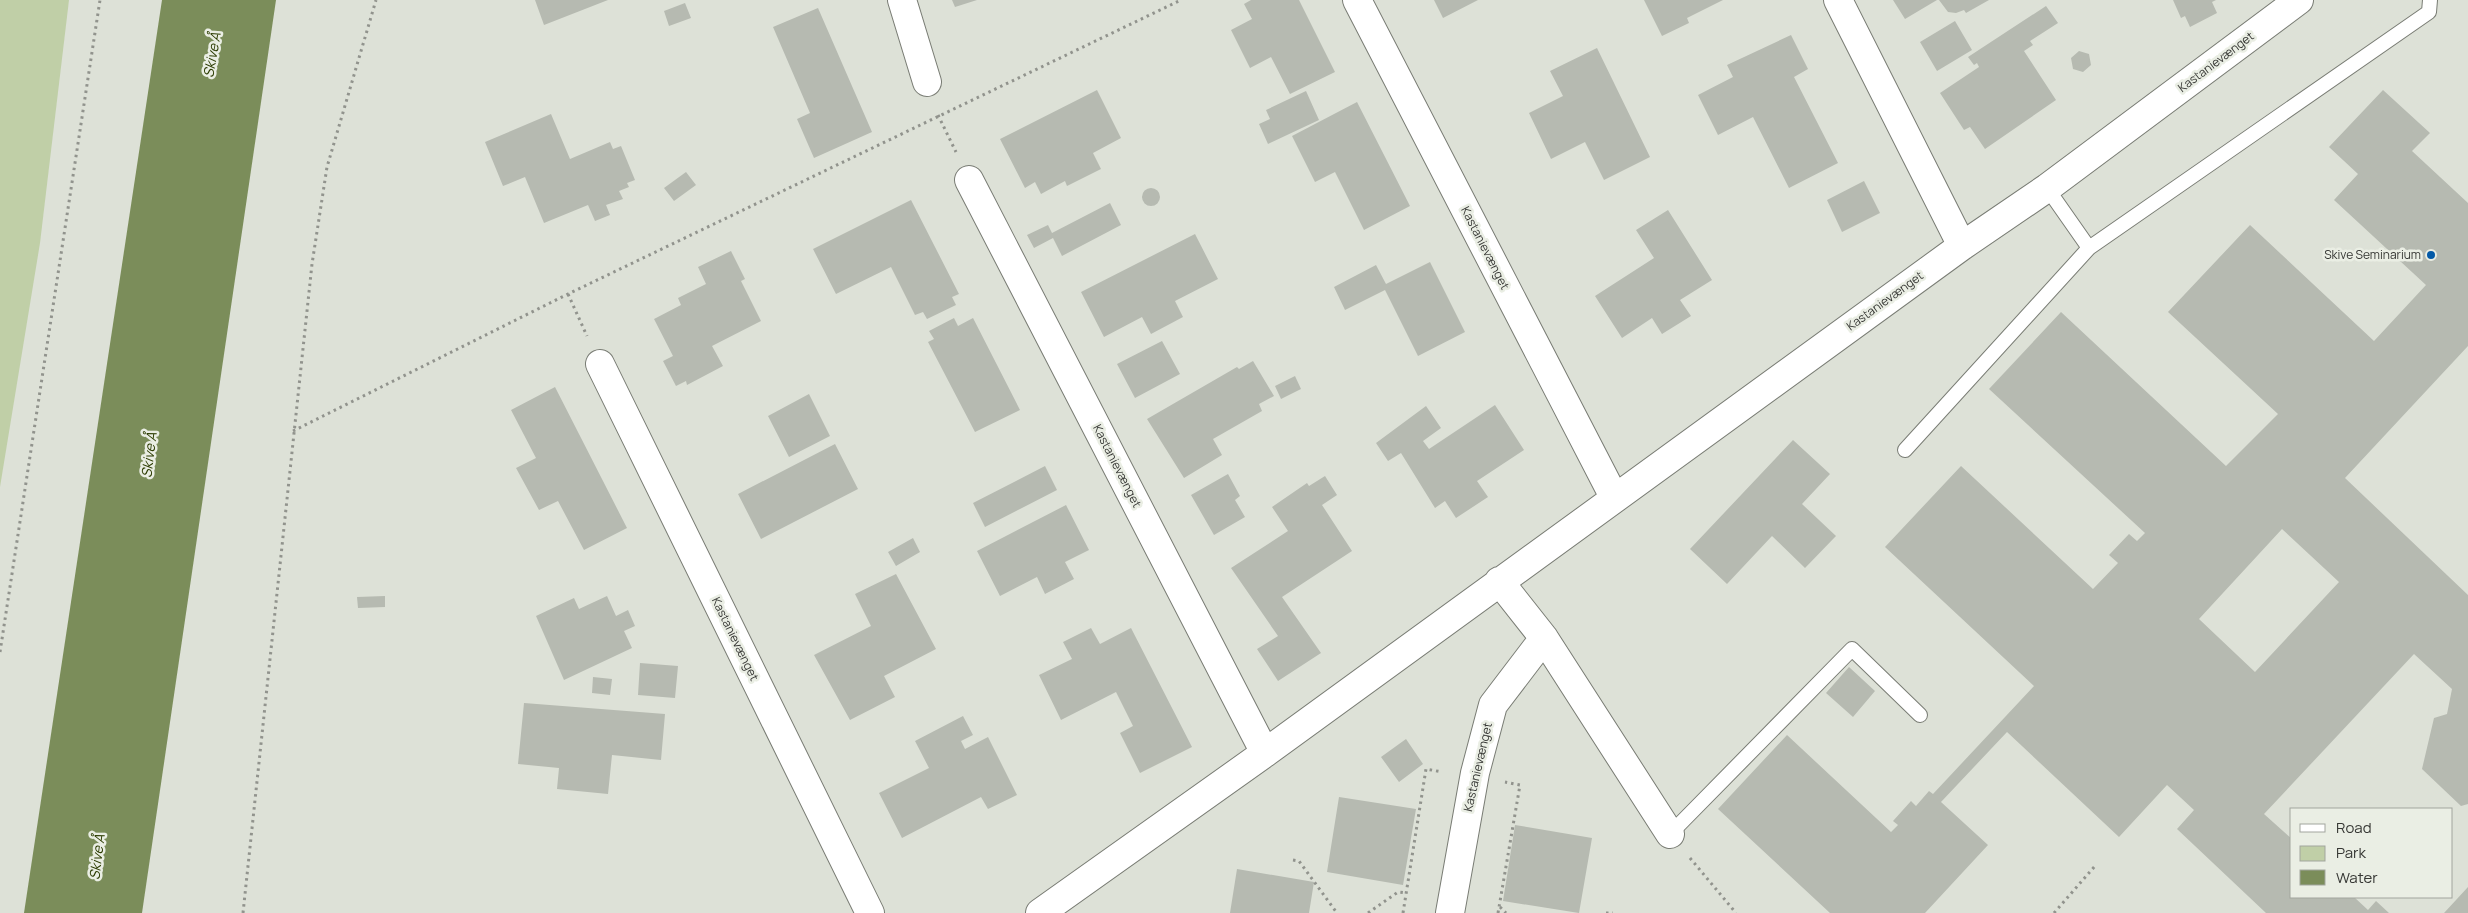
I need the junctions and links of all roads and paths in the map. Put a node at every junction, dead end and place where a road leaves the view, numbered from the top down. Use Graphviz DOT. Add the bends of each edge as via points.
graph roads {
  1 [pos="100,0"];
  2 [pos="376,0"];
  3 [pos="902,0"];
  4 [pos="1181,0"];
  5 [pos="1356,0"];
  6 [pos="1838,0"];
  7 [pos="2299,0"];
  8 [pos="2430,0"];
  9 [pos="927,82"];
  10 [pos="938,116"];
  11 [pos="969,180"];
  12 [pos="2047,188"];
  13 [pos="1962,246"];
  14 [pos="2089,248"];
  15 [pos="568,294"];
  16 [pos="600,364"];
  17 [pos="293,431"];
  18 [pos="1905,450"];
  19 [pos="1614,497"];
  20 [pos="1500,581"];
  21 [pos="1544,638"];
  22 [pos="0,652"];
  23 [pos="1920,715"];
  24 [pos="1265,753"];
  25 [pos="1474,776"];
  26 [pos="1670,834"];
  27 [pos="1293,860"];
  28 [pos="2095,866"];
  29 [pos="1406,893"];
  30 [pos="1500,906"];
  31 [pos="1613,912"];
  32 [pos="243,913"];
  33 [pos="870,913"];
  34 [pos="1040,913"];
  35 [pos="1337,913"];
  36 [pos="1368,913"];
  37 [pos="1403,913"];
  38 [pos="1450,913"];
  39 [pos="1498,913"];
  40 [pos="1506,913"];
  41 [pos="1606,913"];
  42 [pos="1736,913"];
  43 [pos="2054,913"];
  1 -- 22 [label="path"];
  2 -- 17 [label="path" via="327,167"];
  3 -- 9 [label="street"];
  4 -- 10 [label="path"];
  5 -- 19 [label="street, Kastanievænget"];
  6 -- 13 [label="street"];
  7 -- 12 [label="street, Kastanievænget"];
  8 -- 14 [label="lane" via="2429,12"];
  9 -- 10 [label="path"];
  10 -- 11 [label="path"];
  10 -- 15 [label="path"];
  11 -- 24 [label="street, Kastanievænget"];
  12 -- 13 [label="street, Kastanievænget"];
  12 -- 14 [label="lane"];
  13 -- 19 [label="street, Kastanievænget"];
  14 -- 18 [label="lane"];
  15 -- 16 [label="path"];
  15 -- 17 [label="path"];
  16 -- 33 [label="street, Kastanievænget"];
  17 -- 32 [label="path"];
  19 -- 20 [label="street, Kastanievænget"];
  20 -- 21 [label="street"];
  20 -- 24 [label="street, Kastanievænget"];
  21 -- 25 [label="street, Kastanievænget" via="1493,705"];
  21 -- 26 [label="street"];
  23 -- 26 [label="lane" via="1852,649"];
  24 -- 34 [label="street, Kastanievænget"];
  25 -- 29 [label="path" via="1426,769"];
  25 -- 30 [label="path" via="1520,785"];
  25 -- 38 [label="street, Kastanievænget"];
  26 -- 42 [label="path"];
  27 -- 35 [label="path" via="1299,861"];
  28 -- 43 [label="path"];
  29 -- 36 [label="path" via="1398,892"];
  29 -- 37 [label="path"];
  30 -- 39 [label="path"];
  30 -- 40 [label="path"];
  31 -- 41 [label="path"];
}
